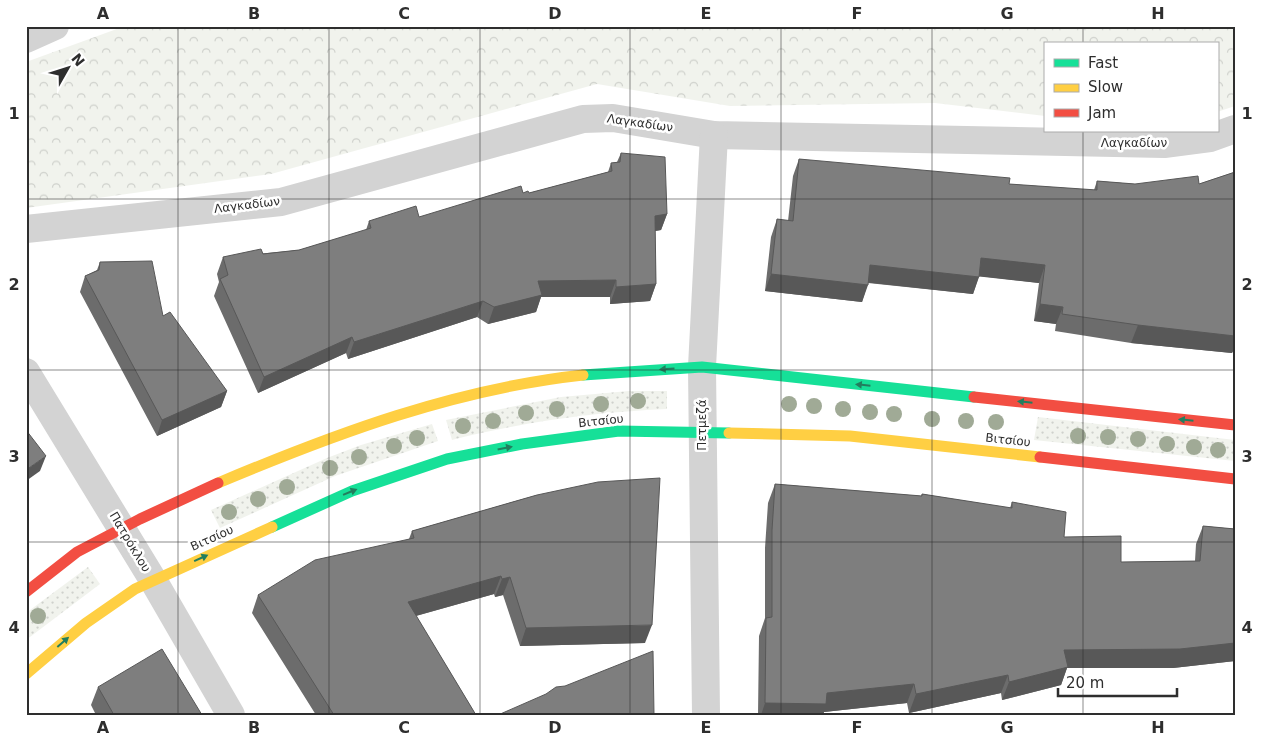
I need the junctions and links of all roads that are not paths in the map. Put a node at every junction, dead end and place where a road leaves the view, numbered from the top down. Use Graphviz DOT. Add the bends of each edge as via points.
graph roads {
  1 [pos="54,26"];
  2 [pos="26,39"];
  3 [pos="1235,129"];
  4 [pos="714,135"];
  5 [pos="26,229"];
  6 [pos="702,367"];
  7 [pos="26,372"];
  8 [pos="1235,425"];
  9 [pos="702,432"];
  10 [pos="1235,479"];
  11 [pos="121,528"];
  12 [pos="153,580"];
  13 [pos="26,592"];
  14 [pos="26,674"];
  15 [pos="231,715"];
  16 [pos="706,715"];
  1 -- 2 [label="street"];
  3 -- 4 [label="street, Λαγκαδίων" via="1210,138 1164,144"];
  4 -- 5 [label="street, Λαγκαδίων" via="613,118 583,119 281,202"];
  4 -- 6 [label="street, Πετμεζά"];
  8 -- 6 [label="street, one-way"];
  6 -- 9 [label="street, Πετμεζά"];
  6 -- 11 [label="street, one-way" via="619,371 525,382 445,399 349,430 240,474"];
  7 -- 11 [label="street, Πατρόκλου"];
  9 -- 10 [label="street, Βιτσίου" via="850,436"];
  12 -- 9 [label="street, Βιτσίου, one-way" via="352,491 447,459 522,444 619,431"];
  9 -- 16 [label="street, Πετμεζά"];
  11 -- 12 [label="street, Πατρόκλου"];
  11 -- 13 [label="street" via="77,552"];
  14 -- 12 [label="street, Βιτσίου, one-way" via="87,622 129,591"];
  12 -- 15 [label="street, Πατρόκλου"];
}
